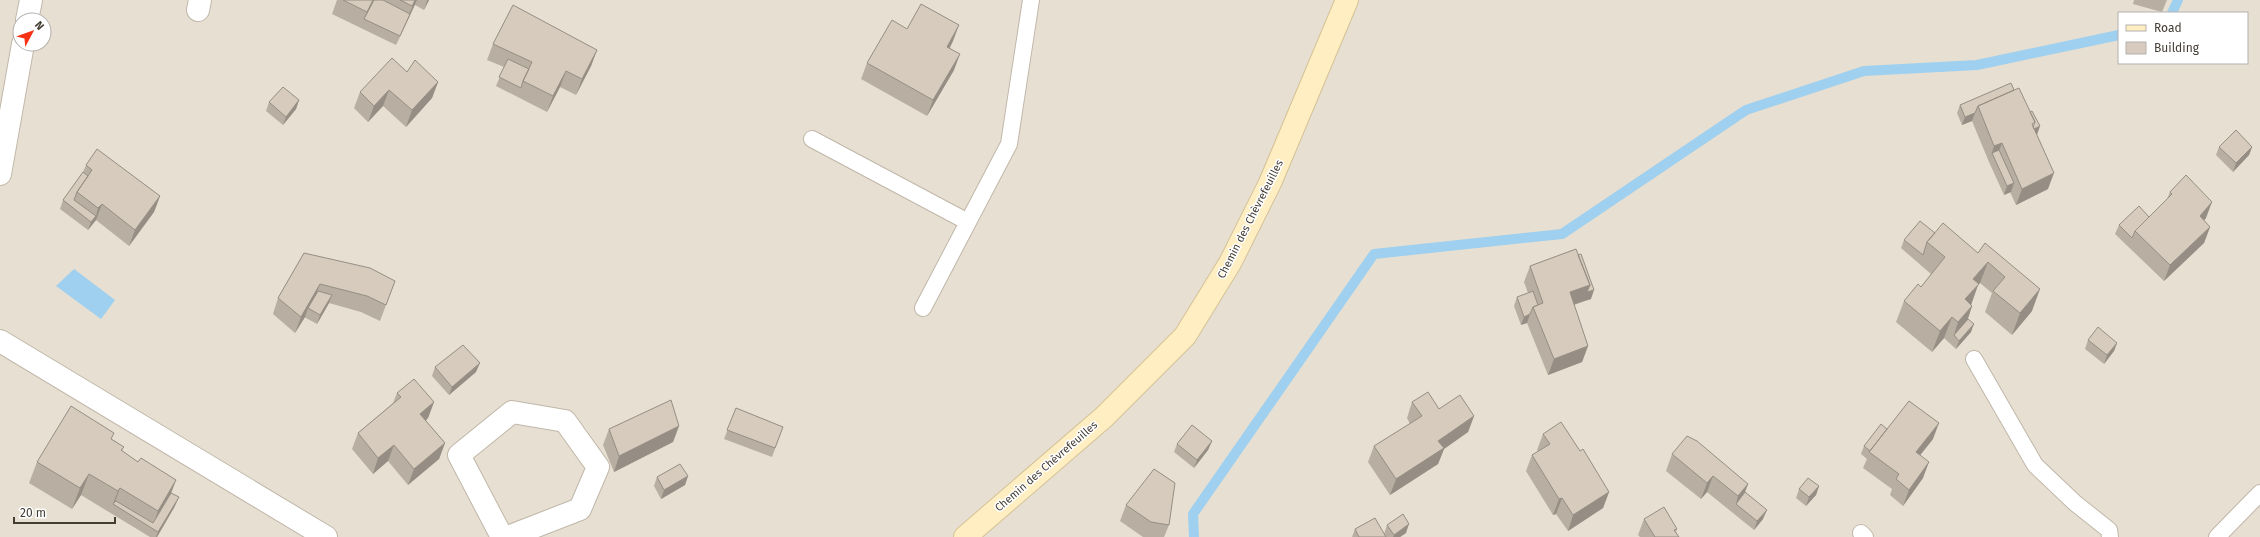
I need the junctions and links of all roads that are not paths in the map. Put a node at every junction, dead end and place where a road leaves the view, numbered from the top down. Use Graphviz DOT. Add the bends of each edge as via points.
graph roads {
  1 [pos="31,0"];
  2 [pos="1031,0"];
  3 [pos="1347,0"];
  4 [pos="29,12"];
  5 [pos="22,52"];
  6 [pos="812,139"];
  7 [pos="0,174"];
  8 [pos="968,222"];
  9 [pos="923,308"];
  10 [pos="0,341"];
  11 [pos="1974,359"];
  12 [pos="2260,493"];
  13 [pos="326,537"];
  14 [pos="502,537"];
  15 [pos="508,537"];
  16 [pos="965,537"];
  17 [pos="2110,537"];
  18 [pos="2216,537"];
  1 -- 4 [label="street"];
  2 -- 8 [label="lane" via="1009,144"];
  3 -- 16 [label="street, Chemin des Chèvrefeuilles" via="1270,184 1230,263 1185,336 1104,417"];
  5 -- 7 [label="street"];
  6 -- 8 [label="lane"];
  8 -- 9 [label="lane"];
  10 -- 13 [label="street"];
  11 -- 17 [label="lane" via="2035,465 2075,503 2109,530"];
  12 -- 18 [label="lane"];
  14 -- 15 [label="street" via="459,455 512,412 565,421 598,467 580,509"];
}
